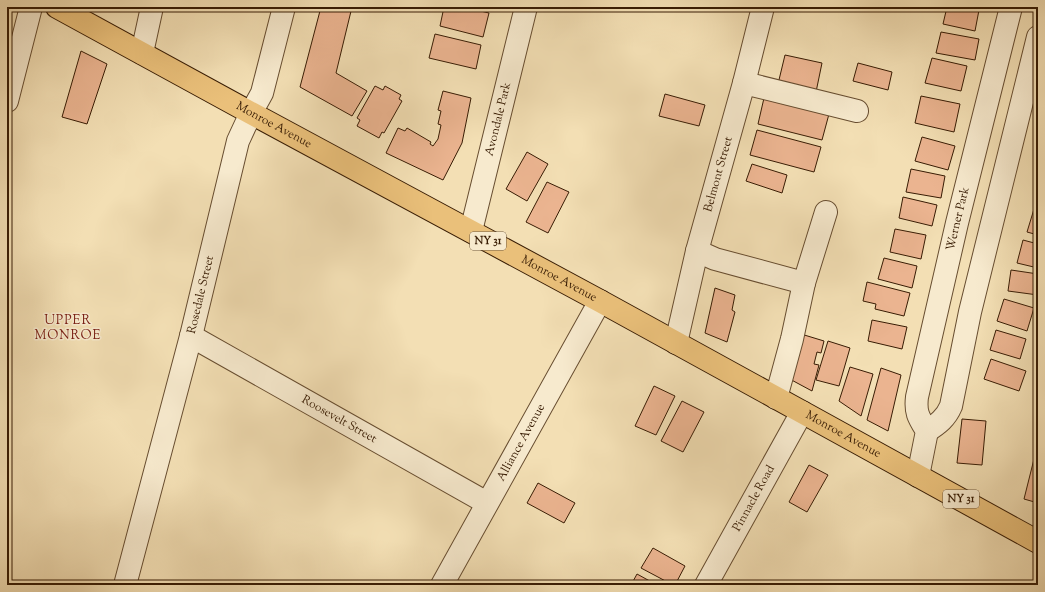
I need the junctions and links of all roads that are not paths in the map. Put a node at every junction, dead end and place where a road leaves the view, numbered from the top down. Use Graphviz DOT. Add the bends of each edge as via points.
graph roads {
  1 [pos="31,7"];
  2 [pos="57,7"];
  3 [pos="152,7"];
  4 [pos="284,7"];
  5 [pos="526,7"];
  6 [pos="763,7"];
  7 [pos="1011,7"];
  8 [pos="1038,37"];
  9 [pos="142,53"];
  10 [pos="744,83"];
  11 [pos="7,101"];
  12 [pos="857,111"];
  13 [pos="251,113"];
  14 [pos="980,134"];
  15 [pos="1012,140"];
  16 [pos="826,212"];
  17 [pos="471,232"];
  18 [pos="697,251"];
  19 [pos="804,283"];
  20 [pos="600,300"];
  21 [pos="191,336"];
  22 [pos="676,343"];
  23 [pos="776,398"];
  24 [pos="802,412"];
  25 [pos="927,431"];
  26 [pos="918,476"];
  27 [pos="487,503"];
  28 [pos="1038,542"];
  29 [pos="125,585"];
  30 [pos="442,585"];
  31 [pos="706,585"];
  1 -- 11 [label="street"];
  2 -- 9 [label="main road, Monroe Avenue / NY 31"];
  3 -- 9 [label="street"];
  4 -- 13 [label="street, Rosedale Street" via="262,93"];
  5 -- 17 [label="street, Avondale Park"];
  6 -- 10 [label="street, Belmont Street"];
  7 -- 14 [label="street, Werner Park"];
  8 -- 15 [label="street"];
  9 -- 13 [label="main road, Monroe Avenue / NY 31"];
  10 -- 12 [label="street"];
  10 -- 18 [label="street, Belmont Street"];
  13 -- 17 [label="main road, Monroe Avenue / NY 31"];
  13 -- 21 [label="street, Rosedale Street" via="238,141"];
  14 -- 15 [label="street"];
  14 -- 25 [label="street, Werner Park" via="917,397 919,419"];
  15 -- 25 [label="street" via="970,312 951,406 948,414"];
  16 -- 19 [label="street"];
  17 -- 20 [label="main road, Monroe Avenue / NY 31"];
  18 -- 19 [label="street" via="715,259"];
  18 -- 22 [label="street, Belmont Street"];
  19 -- 23 [label="street"];
  20 -- 22 [label="main road, Monroe Avenue / NY 31"];
  20 -- 27 [label="street, Alliance Avenue"];
  21 -- 27 [label="street, Roosevelt Street"];
  21 -- 29 [label="street, Rosedale Street"];
  22 -- 23 [label="main road, Monroe Avenue / NY 31"];
  23 -- 24 [label="main road, Monroe Avenue / NY 31"];
  24 -- 26 [label="main road, Monroe Avenue / NY 31"];
  24 -- 31 [label="street, Pinnacle Road"];
  25 -- 26 [label="street"];
  26 -- 28 [label="main road, Monroe Avenue / NY 31"];
  27 -- 30 [label="street, Alliance Avenue"];
}
